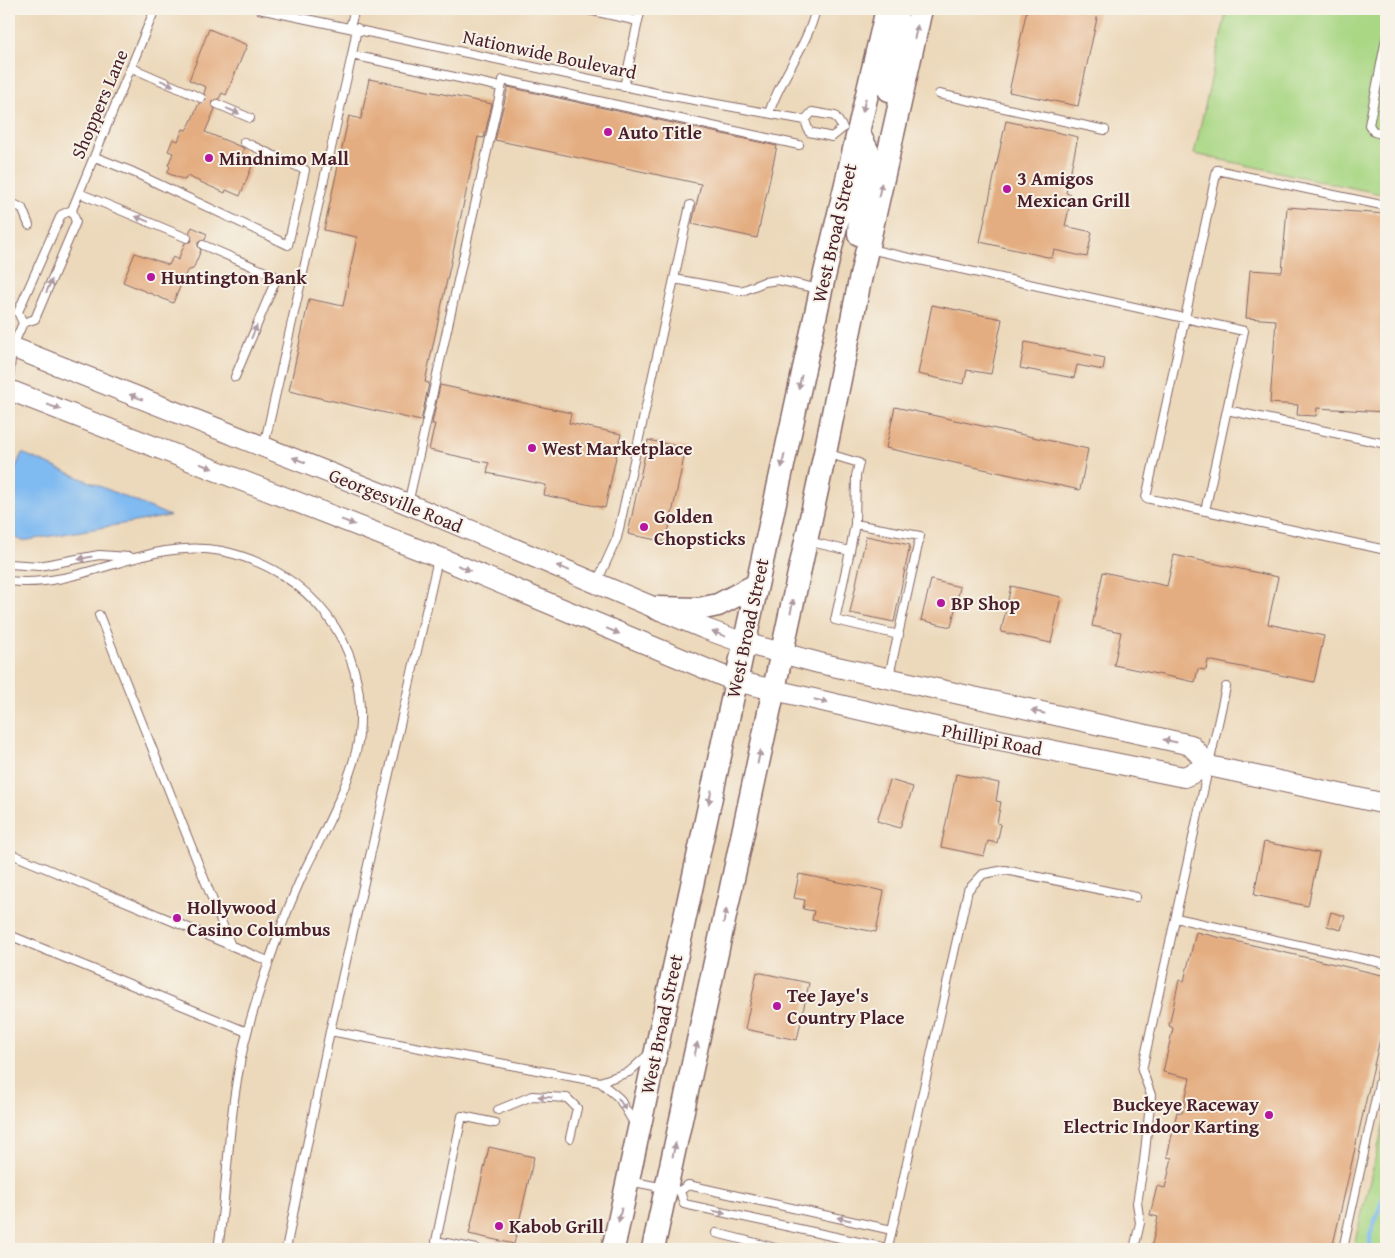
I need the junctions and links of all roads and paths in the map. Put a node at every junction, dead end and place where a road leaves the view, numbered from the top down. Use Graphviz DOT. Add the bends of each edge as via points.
graph roads {
  1 [pos="156,9"];
  2 [pos="259,9"];
  3 [pos="355,9"];
  4 [pos="584,9"];
  5 [pos="640,9"];
  6 [pos="816,9"];
  7 [pos="887,9"];
  8 [pos="897,9"];
  9 [pos="921,9"];
  10 [pos="638,21"];
  11 [pos="354,27"];
  12 [pos="1386,39"];
  13 [pos="352,55"];
  14 [pos="132,68"];
  15 [pos="624,86"];
  16 [pos="501,87"];
  17 [pos="939,94"];
  18 [pos="202,98"];
  19 [pos="217,104"];
  20 [pos="769,113"];
  21 [pos="250,118"];
  22 [pos="805,120"];
  23 [pos="850,129"];
  24 [pos="1105,130"];
  25 [pos="1386,135"];
  26 [pos="892,136"];
  27 [pos="244,142"];
  28 [pos="799,145"];
  29 [pos="95,157"];
  30 [pos="80,193"];
  31 [pos="9,202"];
  32 [pos="690,205"];
  33 [pos="1386,206"];
  34 [pos="72,210"];
  35 [pos="29,225"];
  36 [pos="187,238"];
  37 [pos="203,245"];
  38 [pos="868,248"];
  39 [pos="674,279"];
  40 [pos="820,290"];
  41 [pos="1185,318"];
  42 [pos="23,323"];
  43 [pos="11,347"];
  44 [pos="236,377"];
  45 [pos="9,378"];
  46 [pos="9,390"];
  47 [pos="1227,410"];
  48 [pos="832,416"];
  49 [pos="1386,444"];
  50 [pos="264,446"];
  51 [pos="825,453"];
  52 [pos="408,504"];
  53 [pos="1205,511"];
  54 [pos="856,524"];
  55 [pos="806,541"];
  56 [pos="1386,550"];
  57 [pos="850,551"];
  58 [pos="133,557"];
  59 [pos="438,557"];
  60 [pos="9,564"];
  61 [pos="9,581"];
  62 [pos="597,582"];
  63 [pos="756,585"];
  64 [pos="656,608"];
  65 [pos="99,616"];
  66 [pos="899,635"];
  67 [pos="744,643"];
  68 [pos="782,654"];
  69 [pos="888,678"];
  70 [pos="736,681"];
  71 [pos="1226,687"];
  72 [pos="774,690"];
  73 [pos="1209,766"];
  74 [pos="1386,804"];
  75 [pos="9,853"];
  76 [pos="1136,897"];
  77 [pos="1176,918"];
  78 [pos="9,935"];
  79 [pos="230,946"];
  80 [pos="268,961"];
  81 [pos="1386,964"];
  82 [pos="330,1031"];
  83 [pos="247,1032"];
  84 [pos="656,1047"];
  85 [pos="1386,1052"];
  86 [pos="600,1082"];
  87 [pos="498,1110"];
  88 [pos="495,1123"];
  89 [pos="638,1130"];
  90 [pos="570,1138"];
  91 [pos="627,1180"];
  92 [pos="673,1190"];
  93 [pos="892,1230"];
  94 [pos="716,1233"];
  95 [pos="218,1249"];
  96 [pos="286,1249"];
  97 [pos="477,1249"];
  98 [pos="613,1249"];
  99 [pos="653,1249"];
  100 [pos="779,1249"];
  101 [pos="890,1249"];
  102 [pos="1134,1249"];
  103 [pos="1343,1249"];
  1 -- 14 [label="lane, Shoppers Lane"];
  2 -- 11 [label="lane, Nationwide Boulevard"];
  3 -- 11 [label="lane"];
  4 -- 10 [label="lane"];
  5 -- 10 [label="lane"];
  6 -- 20 [label="lane" via="812,29 779,86"];
  7 -- 23 [label="main road, West Broad Street, one-way"];
  8 -- 26 [label="main road" via="892,75 882,124 885,134"];
  26 -- 9 [label="main road, West Broad Street, one-way"];
  10 -- 15 [label="lane"];
  11 -- 13 [label="lane"];
  11 -- 15 [label="lane, Nationwide Boulevard"];
  12 -- 25 [label="lane" via="1369,125 1374,132"];
  13 -- 16 [label="lane"];
  13 -- 50 [label="lane"];
  14 -- 18 [label="lane, one-way"];
  14 -- 29 [label="lane, Shoppers Lane"];
  15 -- 20 [label="lane, Nationwide Boulevard"];
  16 -- 28 [label="lane" via="502,80"];
  16 -- 52 [label="lane"];
  17 -- 24 [label="lane"];
  19 -- 21 [label="lane, one-way"];
  20 -- 22 [label="lane, Nationwide Boulevard"];
  22 -- 23 [label="lane, Nationwide Boulevard" via="812,112 835,116"];
  22 -- 23 [label="lane" via="809,132 832,137"];
  23 -- 40 [label="main road, West Broad Street"];
  23 -- 48 [label="main road" via="868,152 861,187 860,229 828,374"];
  38 -- 26 [label="main road, West Broad Street, one-way"];
  27 -- 29 [label="lane" via="305,170 288,244"];
  29 -- 30 [label="lane, Shoppers Lane"];
  30 -- 34 [label="lane, Shoppers Lane"];
  36 -- 30 [label="lane, one-way"];
  31 -- 35 [label="lane" via="22,208"];
  32 -- 39 [label="lane"];
  33 -- 41 [label="lane" via="1217,170"];
  42 -- 34 [label="lane, Shoppers Lane, one-way" via="34,319 76,222"];
  34 -- 42 [label="lane, Shoppers Lane" via="61,215 18,312"];
  44 -- 37 [label="lane, one-way" via="277,277"];
  38 -- 41 [label="lane"];
  38 -- 48 [label="main road, West Broad Street"];
  39 -- 40 [label="lane" via="742,291 778,280"];
  39 -- 62 [label="lane" via="617,538"];
  40 -- 63 [label="main road, West Broad Street, one-way"];
  41 -- 47 [label="lane" via="1244,330"];
  41 -- 53 [label="lane" via="1146,498"];
  42 -- 43 [label="lane, Shoppers Lane"];
  43 -- 45 [label="lane, Shoppers Lane"];
  50 -- 43 [label="main road, Georgesville Road, one-way"];
  46 -- 59 [label="main road, Georgesville Road, one-way"];
  47 -- 49 [label="lane"];
  47 -- 53 [label="lane"];
  48 -- 51 [label="main road, West Broad Street"];
  52 -- 50 [label="main road, Georgesville Road, one-way"];
  51 -- 54 [label="lane" via="859,463"];
  51 -- 55 [label="main road, West Broad Street"];
  62 -- 52 [label="main road, Georgesville Road, one-way"];
  53 -- 56 [label="lane"];
  54 -- 57 [label="lane"];
  54 -- 66 [label="lane" via="920,536"];
  55 -- 57 [label="lane"];
  68 -- 55 [label="main road, West Broad Street, one-way"];
  57 -- 66 [label="lane" via="835,620"];
  58 -- 60 [label="lane, one-way" via="99,555 40,566"];
  58 -- 61 [label="lane" via="75,577 44,582"];
  58 -- 80 [label="lane" via="186,549 220,551 256,560 289,578 314,600 338,630 353,664 360,702 359,737 351,766"];
  59 -- 70 [label="main road, Georgesville Road, one-way"];
  59 -- 82 [label="lane"];
  62 -- 64 [label="main road, Georgesville Road"];
  63 -- 64 [label="main road" via="718,605 699,609"];
  63 -- 67 [label="main road, West Broad Street"];
  67 -- 64 [label="main road, Georgesville Road, one-way"];
  65 -- 79 [label="lane"];
  66 -- 69 [label="lane"];
  67 -- 68 [label="main road, Georgesville Road"];
  67 -- 70 [label="main road, West Broad Street"];
  68 -- 69 [label="main road, Phillipi Road"];
  68 -- 72 [label="main road, West Broad Street"];
  73 -- 69 [label="main road, Phillipi Road, one-way" via="1191,746"];
  70 -- 72 [label="main road, Georgesville Road"];
  70 -- 84 [label="main road, West Broad Street, one-way"];
  71 -- 73 [label="lane"];
  72 -- 73 [label="main road, Phillipi Road, one-way" via="963,733 1184,777"];
  92 -- 72 [label="main road, West Broad Street, one-way"];
  73 -- 74 [label="main road"];
  73 -- 77 [label="lane"];
  75 -- 79 [label="lane"];
  76 -- 93 [label="lane" via="1005,870 983,874 968,890"];
  77 -- 81 [label="lane"];
  77 -- 102 [label="lane" via="1142,1070 1151,1095 1137,1203 1140,1223"];
  78 -- 83 [label="lane"];
  79 -- 80 [label="lane"];
  80 -- 83 [label="lane"];
  82 -- 86 [label="lane"];
  82 -- 96 [label="lane"];
  83 -- 95 [label="lane" via="233,1097"];
  84 -- 86 [label="lane" via="629,1072"];
  84 -- 89 [label="main road, West Broad Street"];
  85 -- 103 [label="lane"];
  86 -- 89 [label="lane, one-way" via="619,1098"];
  90 -- 87 [label="lane, one-way" via="577,1108 567,1098 532,1096"];
  88 -- 97 [label="lane" via="462,1116 436,1241"];
  89 -- 91 [label="main road, West Broad Street"];
  91 -- 92 [label="lane"];
  91 -- 98 [label="main road, West Broad Street, one-way"];
  93 -- 92 [label="lane, one-way" via="688,1185"];
  92 -- 99 [label="main road, West Broad Street"];
  92 -- 101 [label="lane, one-way" via="684,1204"];
  93 -- 101 [label="lane"];
  94 -- 100 [label="lane"];
}
